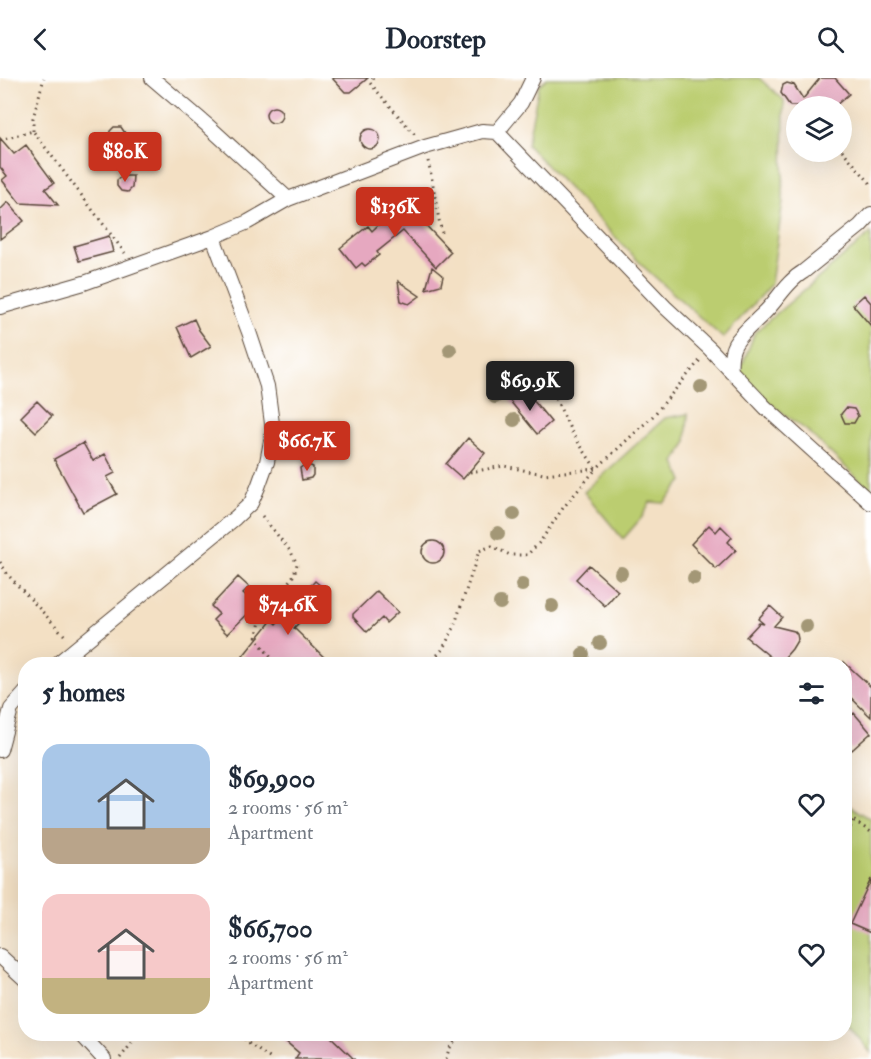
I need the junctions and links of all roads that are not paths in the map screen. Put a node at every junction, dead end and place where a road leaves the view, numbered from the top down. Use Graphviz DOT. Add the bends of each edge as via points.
graph roads {
  1 [pos="152,78"];
  2 [pos="533,78"];
  3 [pos="497,132"];
  4 [pos="288,199"];
  5 [pos="871,214"];
  6 [pos="213,237"];
  7 [pos="0,307"];
  8 [pos="731,372"];
  9 [pos="871,502"];
  10 [pos="65,657"];
  11 [pos="18,701"];
  12 [pos="0,750"];
  13 [pos="0,956"];
  14 [pos="18,973"];
  15 [pos="87,1041"];
  16 [pos="104,1059"];
  1 -- 4 [label="street"];
  2 -- 3 [label="street" via="521,102"];
  3 -- 4 [label="street" via="482,131 425,147"];
  3 -- 8 [label="street"];
  4 -- 6 [label="street"];
  5 -- 8 [label="street" via="795,276 749,327 734,346"];
  6 -- 7 [label="street" via="84,283"];
  6 -- 10 [label="street" via="267,386 273,431 267,462 251,502 235,518"];
  8 -- 9 [label="street"];
  11 -- 12 [label="street" via="11,709"];
  13 -- 14 [label="street"];
  15 -- 16 [label="street"];
}
